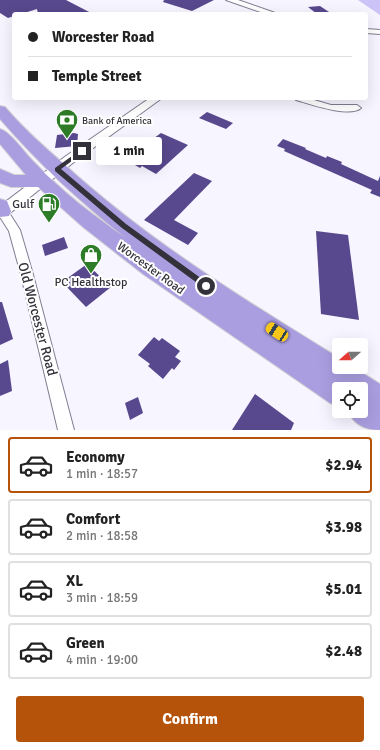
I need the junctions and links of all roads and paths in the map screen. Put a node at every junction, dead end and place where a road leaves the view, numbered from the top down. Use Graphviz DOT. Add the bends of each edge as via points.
graph roads {
  1 [pos="230,0"];
  2 [pos="268,12"];
  3 [pos="368,31"];
  4 [pos="380,32"];
  5 [pos="154,100"];
  6 [pos="305,100"];
  7 [pos="357,108"];
  8 [pos="0,110"];
  9 [pos="0,134"];
  10 [pos="0,175"];
  11 [pos="50,175"];
  12 [pos="1,210"];
  13 [pos="332,389"];
  14 [pos="380,398"];
  15 [pos="368,414"];
  16 [pos="380,422"];
  17 [pos="66,430"];
  1 -- 2 [label="street"];
  3 -- 4 [label="street"];
  5 -- 11 [label="street"];
  6 -- 7 [label="street" via="330,108"];
  8 -- 11 [label="highway, Worcester Road"];
  9 -- 11 [label="highway, Worcester Road"];
  10 -- 11 [label="highway" via="8,180"];
  11 -- 12 [label="street"];
  11 -- 13 [label="highway, Worcester Road" via="82,216 120,245 200,302"];
  11 -- 14 [label="highway, Worcester Road" via="177,266"];
  12 -- 17 [label="street, Old Worcester Road" via="14,230"];
  15 -- 16 [label="highway"];
}
